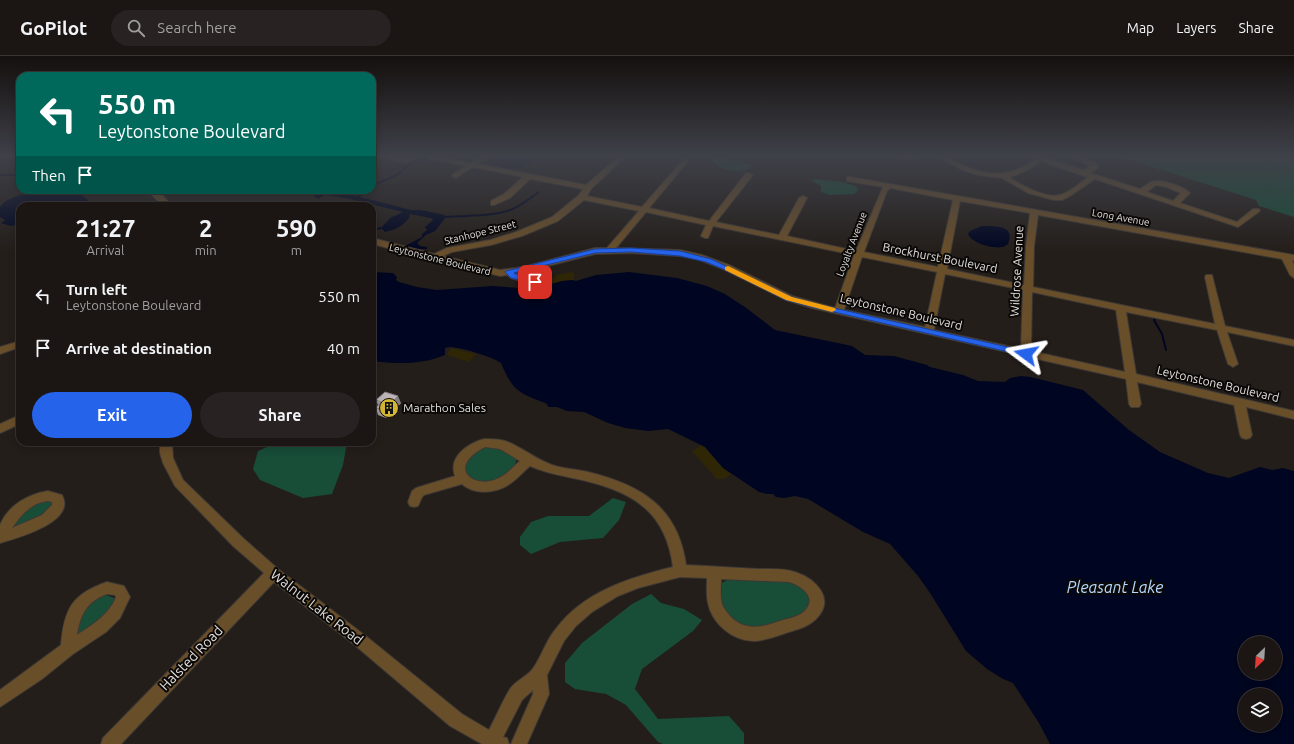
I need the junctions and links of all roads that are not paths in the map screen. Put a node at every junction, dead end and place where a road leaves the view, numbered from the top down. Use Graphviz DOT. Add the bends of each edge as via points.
graph roads {
  1 [pos="516,188"];
  2 [pos="588,188"];
  3 [pos="662,188"];
  4 [pos="739,188"];
  5 [pos="886,188"];
  6 [pos="893,188"];
  7 [pos="1025,188"];
  8 [pos="1076,188"];
  9 [pos="1130,188"];
  10 [pos="1147,188"];
  11 [pos="1176,188"];
  12 [pos="1141,192"];
  13 [pos="156,194"];
  14 [pos="582,197"];
  15 [pos="803,198"];
  16 [pos="957,199"];
  17 [pos="165,202"];
  18 [pos="494,203"];
  19 [pos="1174,204"];
  20 [pos="644,210"];
  21 [pos="1256,211"];
  22 [pos="1034,213"];
  23 [pos="711,223"];
  24 [pos="705,236"];
  25 [pos="782,238"];
  26 [pos="376,243"];
  27 [pos="610,250"];
  28 [pos="860,254"];
  29 [pos="435,256"];
  30 [pos="1290,258"];
  31 [pos="940,271"];
  32 [pos="508,272"];
  33 [pos="1294,275"];
  34 [pos="1209,276"];
  35 [pos="542,285"];
  36 [pos="1028,288"];
  37 [pos="1121,308"];
  38 [pos="839,311"];
  39 [pos="1222,328"];
  40 [pos="929,331"];
  41 [pos="1294,343"];
  42 [pos="16,345"];
  43 [pos="0,351"];
  44 [pos="1026,354"];
  45 [pos="1233,364"];
  46 [pos="1132,377"];
  47 [pos="1239,402"];
  48 [pos="1135,404"];
  49 [pos="1294,415"];
  50 [pos="16,421"];
  51 [pos="0,429"];
  52 [pos="1246,435"];
  53 [pos="166,446"];
  54 [pos="528,460"];
  55 [pos="463,479"];
  56 [pos="414,502"];
  57 [pos="680,571"];
  58 [pos="273,573"];
  59 [pos="714,573"];
  60 [pos="68,649"];
  61 [pos="540,674"];
  62 [pos="0,699"];
  63 [pos="495,743"];
  64 [pos="109,744"];
  65 [pos="519,744"];
  1 -- 18 [label="street"];
  2 -- 14 [label="street, Stanhope Street"];
  3 -- 20 [label="street"];
  4 -- 23 [label="street"];
  5 -- 28 [label="street, Loyalty Avenue"];
  6 -- 16 [label="street, Long Avenue"];
  7 -- 8 [label="street" via="1055,198"];
  9 -- 12 [label="street"];
  10 -- 12 [label="street"];
  11 -- 19 [label="street" via="1186,193"];
  12 -- 19 [label="street"];
  13 -- 17 [label="street"];
  14 -- 20 [label="street, Brockhurst Boulevard"];
  14 -- 29 [label="street, Stanhope Street" via="554,219 539,226 504,239 455,249"];
  15 -- 25 [label="street"];
  16 -- 22 [label="street, Long Avenue"];
  16 -- 31 [label="street"];
  19 -- 21 [label="street" via="1238,227"];
  20 -- 23 [label="street, Brockhurst Boulevard"];
  20 -- 27 [label="street"];
  22 -- 30 [label="street, Long Avenue"];
  22 -- 36 [label="street, Wildrose Avenue"];
  23 -- 24 [label="street"];
  23 -- 25 [label="street, Brockhurst Boulevard"];
  25 -- 28 [label="street, Brockhurst Boulevard"];
  26 -- 29 [label="street, Leytonstone Boulevard"];
  27 -- 32 [label="street, Leytonstone Boulevard" via="595,251"];
  27 -- 38 [label="street, Leytonstone Boulevard" via="652,251 699,257 726,267 789,298"];
  28 -- 31 [label="street, Brockhurst Boulevard"];
  28 -- 38 [label="street, Loyalty Avenue"];
  29 -- 32 [label="street, Leytonstone Boulevard" via="493,272"];
  30 -- 33 [label="street"];
  31 -- 36 [label="street, Brockhurst Boulevard"];
  31 -- 40 [label="street"];
  32 -- 35 [label="street, Leytonstone Boulevard"];
  34 -- 39 [label="street"];
  36 -- 37 [label="street, Brockhurst Boulevard"];
  36 -- 44 [label="street, Wildrose Avenue"];
  37 -- 39 [label="street, Brockhurst Boulevard"];
  37 -- 46 [label="street"];
  38 -- 40 [label="street, Leytonstone Boulevard"];
  39 -- 41 [label="street, Brockhurst Boulevard"];
  39 -- 45 [label="street"];
  40 -- 44 [label="street, Leytonstone Boulevard"];
  42 -- 43 [label="street"];
  44 -- 46 [label="street, Leytonstone Boulevard"];
  46 -- 47 [label="street, Leytonstone Boulevard"];
  46 -- 48 [label="street"];
  47 -- 49 [label="street, Leytonstone Boulevard"];
  47 -- 52 [label="street"];
  50 -- 51 [label="street"];
  53 -- 58 [label="street, Walnut Lake Road" via="170,469 179,483"];
  54 -- 55 [label="street" via="498,484 478,486"];
  54 -- 55 [label="street" via="503,445 484,443 471,449 461,458 459,473"];
  54 -- 57 [label="street" via="554,470 592,477 638,496 666,521 679,554"];
  55 -- 56 [label="street" via="420,491 416,494"];
  57 -- 59 [label="street"];
  57 -- 61 [label="street" via="636,582 587,606 571,620 559,636"];
  58 -- 63 [label="street, Walnut Lake Road" via="456,720"];
  58 -- 64 [label="street, Halsted Road"];
  59 -- 59 [label="street" via="789,576 801,579 811,587 816,599 815,606 807,617 797,622 770,632 748,634 730,625 715,604"];
  60 -- 62 [label="street"];
  61 -- 63 [label="street" via="516,694"];
  61 -- 65 [label="street" via="542,694"];
}
